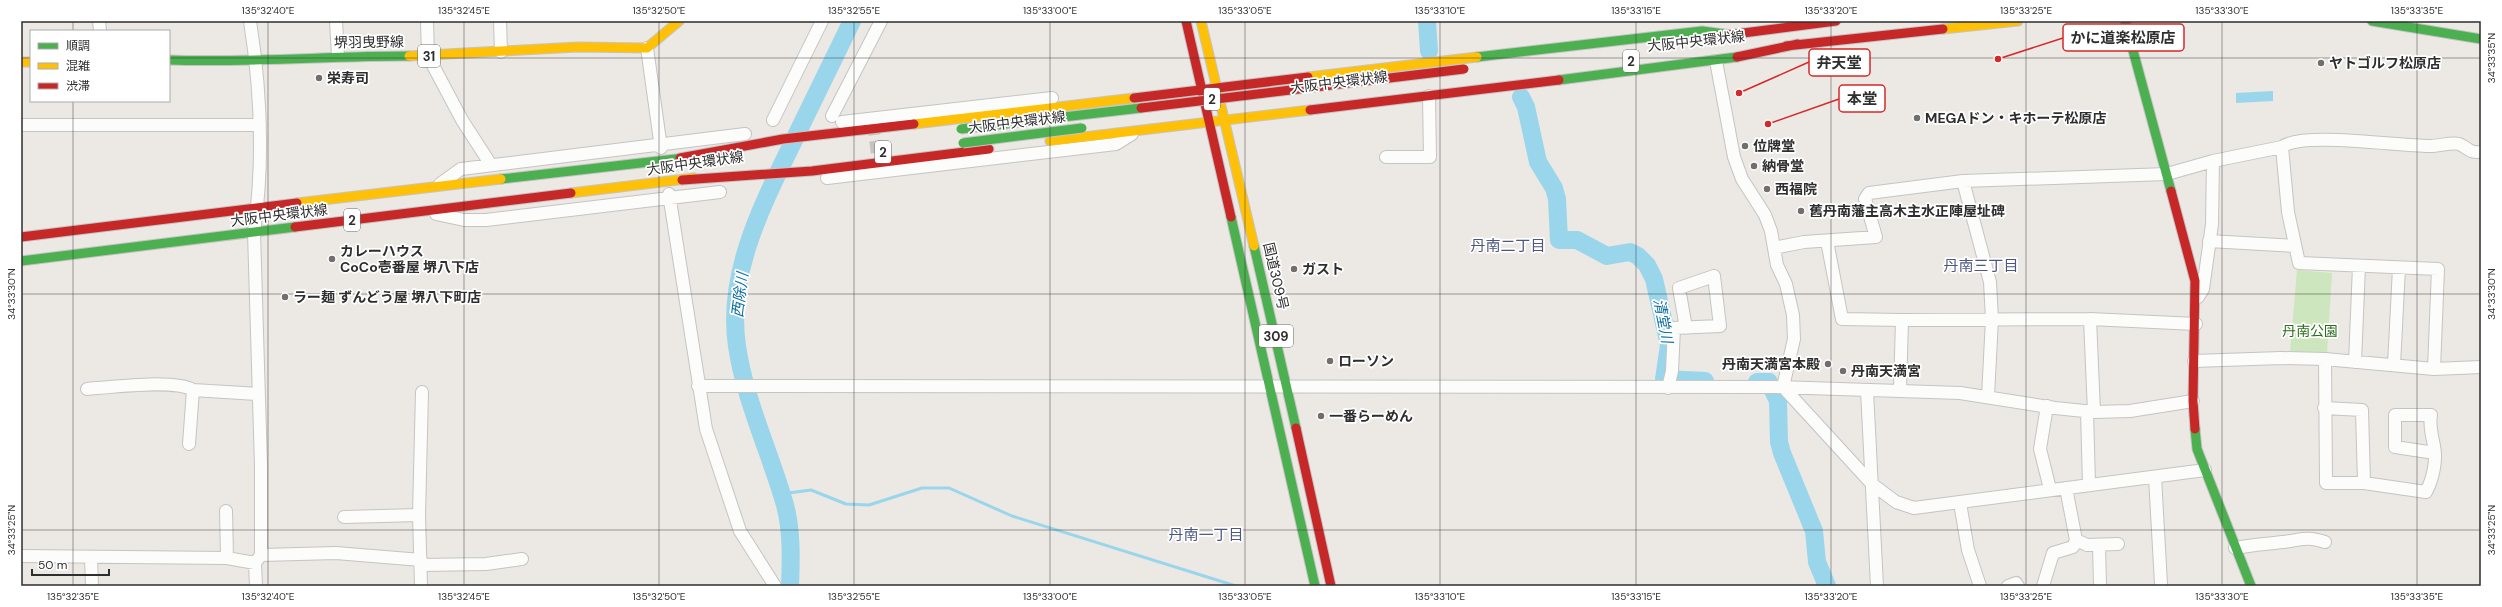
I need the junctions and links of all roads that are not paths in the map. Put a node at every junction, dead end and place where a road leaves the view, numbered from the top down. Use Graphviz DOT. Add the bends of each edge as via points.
graph roads {
  1 [pos="250,21"];
  2 [pos="336,21"];
  3 [pos="427,21"];
  4 [pos="500,21"];
  5 [pos="679,21"];
  6 [pos="822,21"];
  7 [pos="881,21"];
  8 [pos="1186,21"];
  9 [pos="1201,21"];
  10 [pos="1836,21"];
  11 [pos="2018,21"];
  12 [pos="2125,21"];
  13 [pos="2372,21"];
  14 [pos="1688,27"];
  15 [pos="1732,35"];
  16 [pos="2481,40"];
  17 [pos="1798,44"];
  18 [pos="647,48"];
  19 [pos="501,52"];
  20 [pos="338,56"];
  21 [pos="428,56"];
  22 [pos="170,60"];
  23 [pos="256,60"];
  24 [pos="1541,60"];
  25 [pos="1716,61"];
  26 [pos="1467,69"];
  27 [pos="1566,69"];
  28 [pos="1504,77"];
  29 [pos="1488,78"];
  30 [pos="1450,83"];
  31 [pos="1217,87"];
  32 [pos="1202,89"];
  33 [pos="1367,93"];
  34 [pos="1429,96"];
  35 [pos="1113,100"];
  36 [pos="1228,109"];
  37 [pos="1199,113"];
  38 [pos="1162,118"];
  39 [pos="773,120"];
  40 [pos="1226,121"];
  41 [pos="1211,123"];
  42 [pos="21,125"];
  43 [pos="260,125"];
  44 [pos="957,129"];
  45 [pos="1136,131"];
  46 [pos="745,134"];
  47 [pos="661,146"];
  48 [pos="2282,147"];
  49 [pos="776,150"];
  50 [pos="2481,152"];
  51 [pos="680,158"];
  52 [pos="1386,158"];
  53 [pos="2213,160"];
  54 [pos="491,165"];
  55 [pos="752,172"];
  56 [pos="2167,174"];
  57 [pos="819,179"];
  58 [pos="1963,181"];
  59 [pos="438,186"];
  60 [pos="720,192"];
  61 [pos="669,196"];
  62 [pos="258,209"];
  63 [pos="422,212"];
  64 [pos="254,232"];
  65 [pos="21,237"];
  66 [pos="1827,241"];
  67 [pos="2209,241"];
  68 [pos="2295,246"];
  69 [pos="1774,248"];
  70 [pos="21,261"];
  71 [pos="2359,266"];
  72 [pos="2399,268"];
  73 [pos="2196,300"];
  74 [pos="2090,319"];
  75 [pos="1902,320"];
  76 [pos="1992,320"];
  77 [pos="2196,324"];
  78 [pos="1686,328"];
  79 [pos="2325,359"];
  80 [pos="2194,361"];
  81 [pos="2355,362"];
  82 [pos="2394,365"];
  83 [pos="2481,367"];
  84 [pos="2434,369"];
  85 [pos="698,386"];
  86 [pos="1269,386"];
  87 [pos="1668,386"];
  88 [pos="1288,387"];
  89 [pos="1775,387"];
  90 [pos="87,390"];
  91 [pos="193,390"];
  92 [pos="1867,390"];
  93 [pos="1900,391"];
  94 [pos="422,392"];
  95 [pos="258,394"];
  96 [pos="1988,396"];
  97 [pos="2193,401"];
  98 [pos="2047,406"];
  99 [pos="2324,408"];
  100 [pos="2091,411"];
  101 [pos="189,444"];
  102 [pos="2434,453"];
  103 [pos="2205,470"];
  104 [pos="2155,476"];
  105 [pos="2364,483"];
  106 [pos="1872,484"];
  107 [pos="2090,485"];
  108 [pos="2066,488"];
  109 [pos="2050,489"];
  110 [pos="1960,503"];
  111 [pos="226,510"];
  112 [pos="419,515"];
  113 [pos="344,517"];
  114 [pos="2076,540"];
  115 [pos="2325,542"];
  116 [pos="2099,544"];
  117 [pos="2118,544"];
  118 [pos="2235,548"];
  119 [pos="21,556"];
  120 [pos="92,557"];
  121 [pos="228,558"];
  122 [pos="258,559"];
  123 [pos="522,559"];
  124 [pos="421,563"];
  125 [pos="771,583"];
  126 [pos="2161,584"];
  127 [pos="92,586"];
  128 [pos="256,586"];
  129 [pos="422,586"];
  130 [pos="1315,586"];
  131 [pos="1331,586"];
  132 [pos="1877,586"];
  133 [pos="1980,586"];
  134 [pos="2008,586"];
  135 [pos="2018,586"];
  136 [pos="2043,586"];
  137 [pos="2100,586"];
  138 [pos="2251,586"];
  1 -- 23 [label="street"];
  2 -- 20 [label="street"];
  3 -- 21 [label="street"];
  4 -- 19 [label="street"];
  5 -- 18 [label="main road"];
  6 -- 39 [label="street"];
  7 -- 35 [label="street" via="837,119 1083,94"];
  8 -- 32 [label="main road, 309"];
  9 -- 31 [label="main road, 国道309号 / 309"];
  10 -- 15 [label="main road, 大阪中央環状線 / 2"];
  11 -- 17 [label="main road, 大阪中央環状線 / 2"];
  12 -- 56 [label="main road"];
  13 -- 16 [label="main road"];
  14 -- 15 [label="main road"];
  14 -- 31 [label="main road"];
  15 -- 24 [label="main road, 大阪中央環状線 / 2"];
  17 -- 25 [label="main road"];
  17 -- 27 [label="main road, 大阪中央環状線 / 2"];
  18 -- 19 [label="main road, 堺羽曳野線 / 31" via="578,47"];
  18 -- 47 [label="street"];
  19 -- 21 [label="main road, 堺羽曳野線 / 31"];
  20 -- 21 [label="main road, 堺羽曳野線 / 31"];
  20 -- 23 [label="main road, 堺羽曳野線 / 31"];
  21 -- 54 [label="street" via="462,120"];
  22 -- 23 [label="main road, 堺羽曳野線 / 31" via="206,63"];
  23 -- 43 [label="street"];
  25 -- 34 [label="main road"];
  25 -- 69 [label="street" via="1734,157 1742,179 1765,215"];
  26 -- 44 [label="main road, 大阪中央環状線 / 2, bridge"];
  28 -- 29 [label="main road"];
  30 -- 33 [label="main road, 大阪中央環状線"];
  31 -- 32 [label="main road"];
  31 -- 40 [label="main road, 国道309号 / 309"];
  32 -- 35 [label="main road"];
  32 -- 41 [label="main road, 309"];
  34 -- 40 [label="main road"];
  34 -- 52 [label="street" via="1430,157"];
  35 -- 51 [label="main road" via="816,135"];
  36 -- 37 [label="main road, 2"];
  38 -- 55 [label="main road, 大阪中央環状線 / 2, bridge" via="804,162"];
  40 -- 41 [label="main road"];
  40 -- 88 [label="main road, 国道309号 / 309"];
  41 -- 45 [label="main road"];
  41 -- 86 [label="main road, 309"];
  42 -- 43 [label="street"];
  43 -- 62 [label="street"];
  45 -- 55 [label="main road" via="800,172"];
  45 -- 57 [label="street" via="1116,144"];
  46 -- 47 [label="street"];
  47 -- 54 [label="street"];
  48 -- 50 [label="street" via="2324,141 2431,146 2458,144 2472,153"];
  48 -- 53 [label="street"];
  48 -- 68 [label="street" via="2288,212"];
  49 -- 51 [label="main road, 大阪中央環状線 / 2"];
  51 -- 59 [label="main road, 大阪中央環状線 / 2"];
  53 -- 56 [label="street"];
  53 -- 67 [label="street"];
  54 -- 59 [label="street" via="461,168"];
  55 -- 63 [label="main road, 大阪中央環状線 / 2"];
  56 -- 58 [label="street"];
  56 -- 73 [label="main road" via="2195,281"];
  58 -- 66 [label="street" via="1869,193 1865,199 1876,236"];
  58 -- 76 [label="street" via="1989,275"];
  59 -- 62 [label="main road, 大阪中央環状線 / 2"];
  60 -- 61 [label="street"];
  61 -- 63 [label="street" via="486,220 464,220"];
  61 -- 85 [label="street"];
  62 -- 64 [label="street"];
  62 -- 65 [label="main road, 大阪中央環状線 / 2"];
  63 -- 64 [label="main road, 大阪中央環状線 / 2"];
  64 -- 70 [label="main road, 大阪中央環状線 / 2"];
  64 -- 95 [label="street"];
  66 -- 69 [label="street"];
  66 -- 75 [label="street" via="1842,319"];
  67 -- 68 [label="street"];
  67 -- 73 [label="street" via="2203,288"];
  68 -- 71 [label="street" via="2299,263"];
  69 -- 89 [label="street" via="1777,265 1786,284 1793,314 1794,333"];
  71 -- 72 [label="street"];
  71 -- 81 [label="street"];
  72 -- 82 [label="street"];
  72 -- 84 [label="street" via="2438,269"];
  73 -- 77 [label="main road"];
  74 -- 76 [label="street"];
  74 -- 77 [label="street"];
  74 -- 100 [label="street"];
  75 -- 76 [label="street"];
  75 -- 93 [label="street"];
  76 -- 96 [label="street"];
  77 -- 80 [label="main road"];
  78 -- 78 [label="street" via="1720,326 1714,276 1679,288"];
  78 -- 87 [label="street" via="1674,328 1672,371"];
  79 -- 80 [label="street"];
  79 -- 81 [label="street"];
  79 -- 99 [label="street"];
  80 -- 97 [label="main road"];
  81 -- 82 [label="street"];
  82 -- 84 [label="street"];
  83 -- 84 [label="street"];
  85 -- 86 [label="street"];
  85 -- 125 [label="street" via="706,429 740,531"];
  86 -- 88 [label="street"];
  86 -- 130 [label="main road, 309"];
  87 -- 88 [label="street"];
  87 -- 89 [label="street"];
  88 -- 131 [label="main road, 国道309号 / 309"];
  89 -- 92 [label="street"];
  89 -- 106 [label="street"];
  90 -- 91 [label="street" via="118,386 176,385 187,386"];
  91 -- 95 [label="street"];
  91 -- 101 [label="street"];
  92 -- 93 [label="street"];
  92 -- 106 [label="street"];
  93 -- 96 [label="street"];
  94 -- 112 [label="street"];
  95 -- 122 [label="street" via="262,466"];
  96 -- 98 [label="street"];
  97 -- 100 [label="street" via="2130,411"];
  97 -- 103 [label="main road" via="2197,449"];
  98 -- 100 [label="street"];
  98 -- 109 [label="street" via="2040,449"];
  99 -- 105 [label="street" via="2362,410"];
  99 -- 105 [label="street" via="2326,483"];
  100 -- 107 [label="street" via="2087,451"];
  102 -- 105 [label="street" via="2431,479 2426,492"];
  103 -- 104 [label="street"];
  103 -- 118 [label="main road"];
  104 -- 107 [label="street"];
  104 -- 126 [label="street"];
  106 -- 110 [label="street" via="1896,502 1914,508"];
  106 -- 132 [label="street"];
  107 -- 108 [label="street"];
  108 -- 109 [label="street"];
  108 -- 114 [label="street"];
  109 -- 110 [label="street"];
  110 -- 133 [label="street" via="1968,550"];
  111 -- 121 [label="street"];
  112 -- 113 [label="street"];
  112 -- 124 [label="street"];
  114 -- 116 [label="street" via="2087,545"];
  114 -- 136 [label="street" via="2073,547 2054,553"];
  115 -- 118 [label="street" via="2302,537"];
  116 -- 117 [label="street"];
  116 -- 137 [label="street"];
  118 -- 138 [label="main road"];
  119 -- 120 [label="street"];
  120 -- 121 [label="street"];
  120 -- 127 [label="street"];
  121 -- 122 [label="street"];
  122 -- 124 [label="street" via="336,553"];
  122 -- 128 [label="street"];
  123 -- 124 [label="street" via="486,564"];
  124 -- 129 [label="street"];
  134 -- 135 [label="street" via="2016,583"];
}
